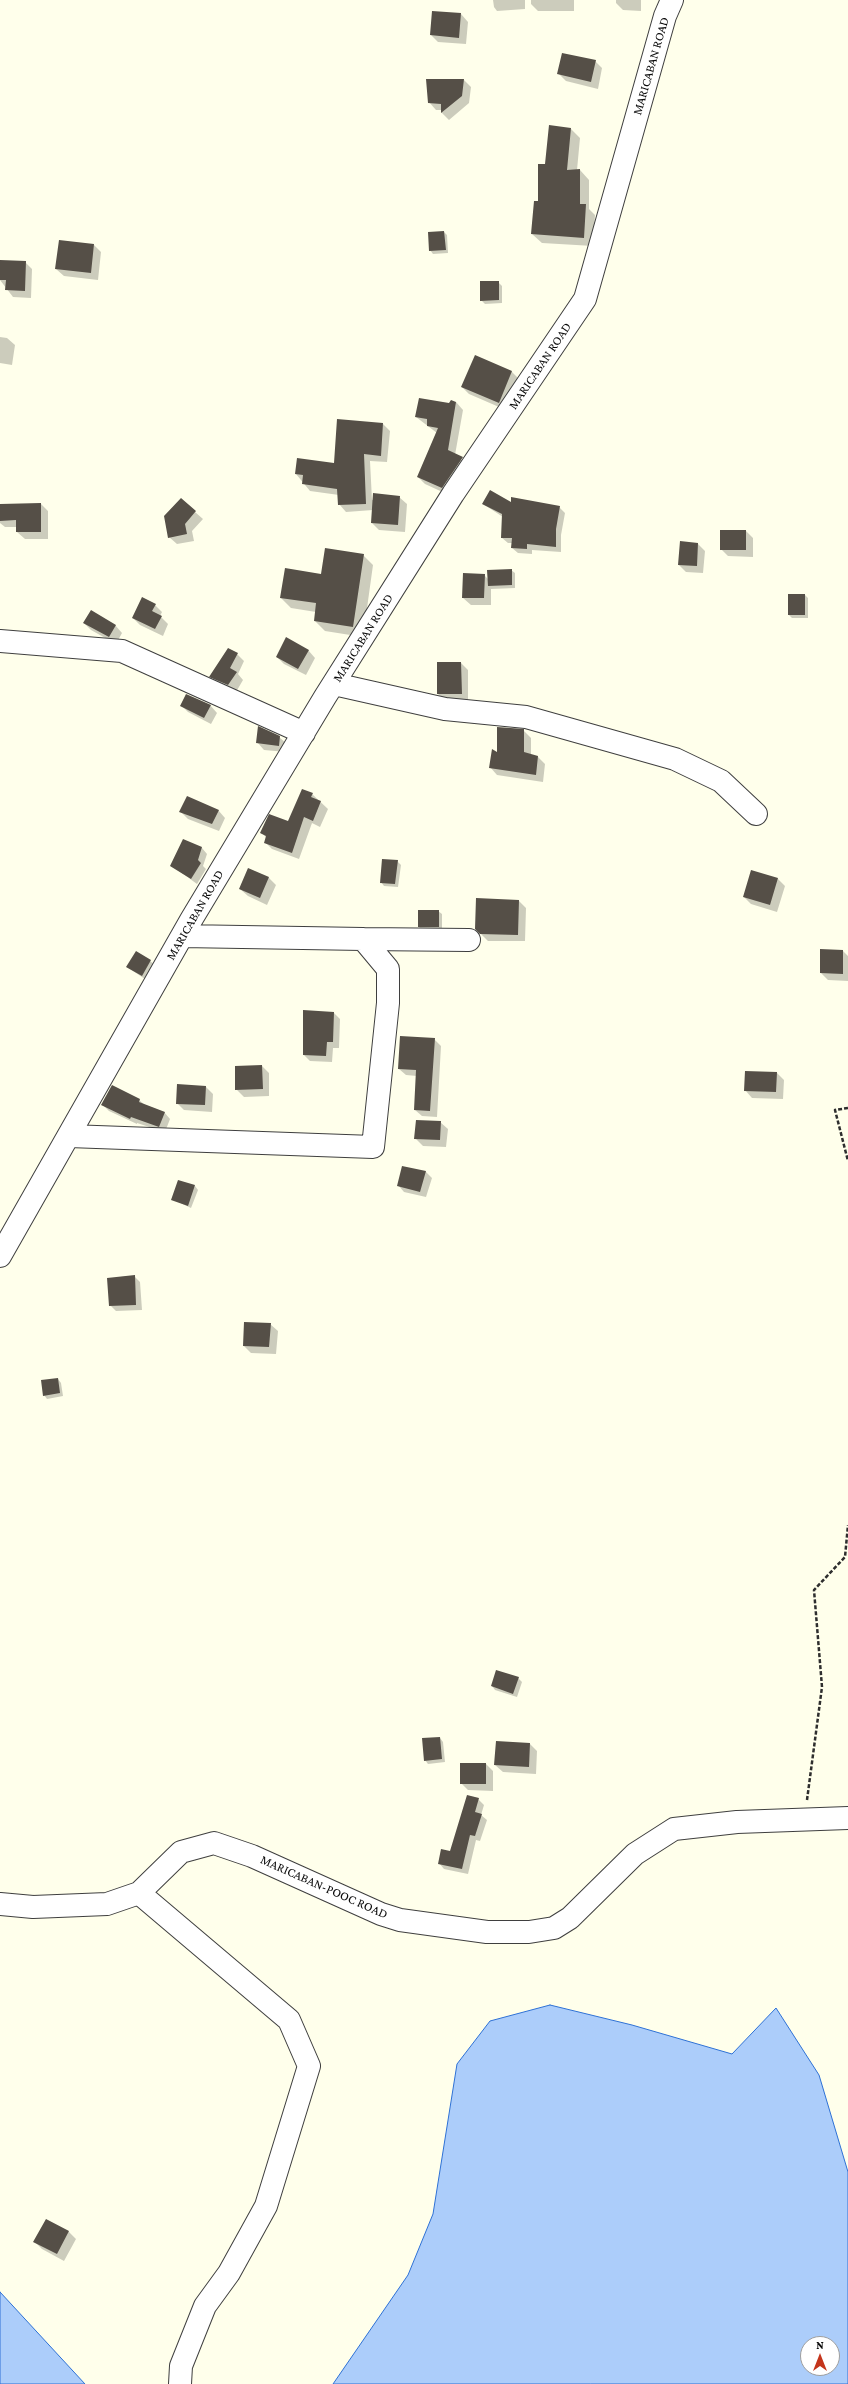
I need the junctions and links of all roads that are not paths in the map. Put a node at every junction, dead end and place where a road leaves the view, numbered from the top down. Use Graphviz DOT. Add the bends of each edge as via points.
graph roads {
  1 [pos="672,0"];
  2 [pos="0,641"];
  3 [pos="334,684"];
  4 [pos="304,733"];
  5 [pos="756,814"];
  6 [pos="182,936"];
  7 [pos="363,939"];
  8 [pos="469,940"];
  9 [pos="69,1136"];
  10 [pos="0,1256"];
  11 [pos="848,1818"];
  12 [pos="139,1892"];
  13 [pos="0,1904"];
  14 [pos="180,2384"];
  1 -- 3 [label="street, MARICABAN ROAD" via="665,16 585,300 454,494"];
  2 -- 4 [label="street" via="122,651"];
  3 -- 4 [label="street, MARICABAN ROAD"];
  3 -- 5 [label="street" via="445,709 526,717 675,759 721,781"];
  4 -- 6 [label="street, MARICABAN ROAD"];
  6 -- 7 [label="street"];
  6 -- 9 [label="street, MARICABAN ROAD"];
  7 -- 8 [label="street"];
  7 -- 9 [label="street" via="388,969 388,1003 373,1147"];
  9 -- 10 [label="street, MARICABAN ROAD"];
  11 -- 12 [label="street, MARICABAN-POOC ROAD" via="737,1822 674,1829 635,1854 570,1918 554,1928 529,1932 487,1932 400,1920 381,1914 252,1856 214,1843 180,1852"];
  12 -- 13 [label="street, MARICABAN-POOC ROAD" via="107,1904 33,1907"];
  12 -- 14 [label="street" via="289,2020 309,2066 266,2206 229,2273 205,2306 182,2366"];
}
